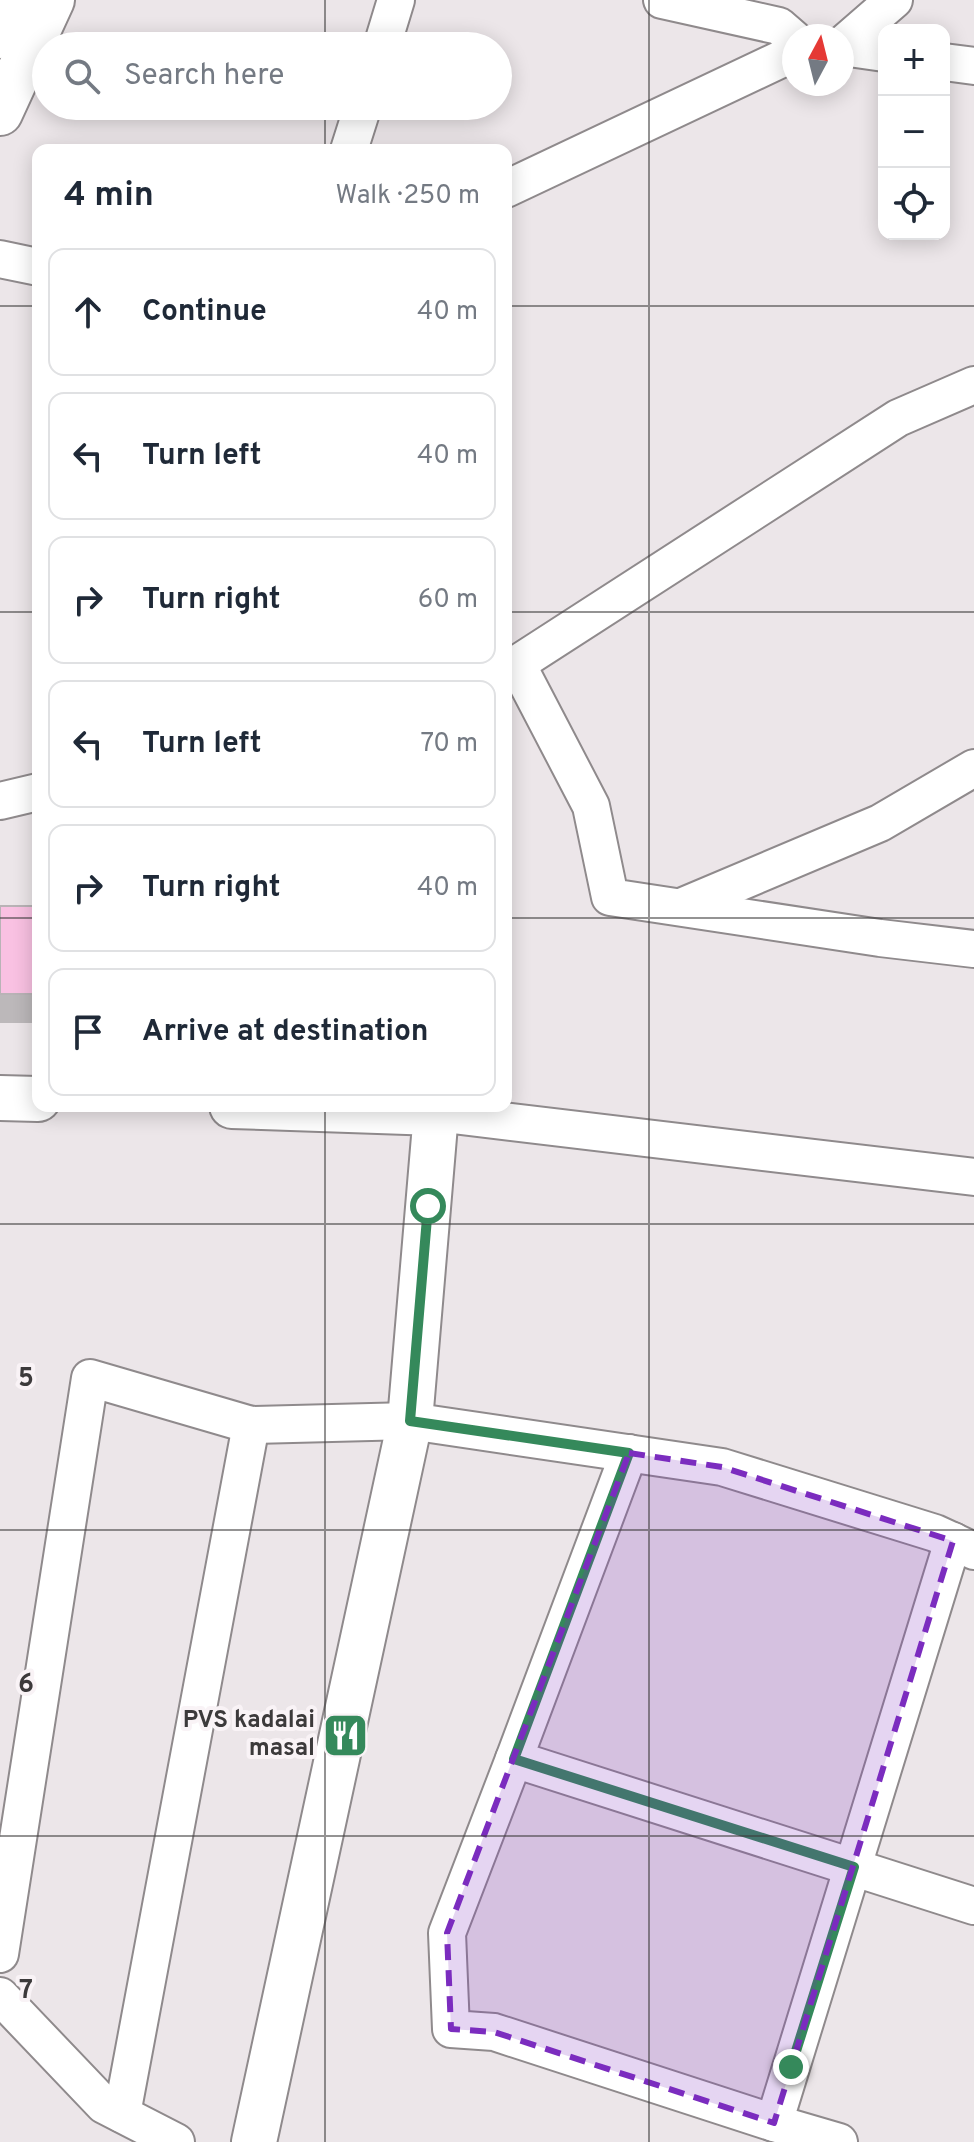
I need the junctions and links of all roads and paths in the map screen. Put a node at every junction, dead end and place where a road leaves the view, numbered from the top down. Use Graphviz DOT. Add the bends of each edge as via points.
graph roads {
  1 [pos="396,0"];
  2 [pos="662,0"];
  3 [pos="894,0"];
  4 [pos="39,1"];
  5 [pos="782,29"];
  6 [pos="386,32"];
  7 [pos="854,35"];
  8 [pos="0,36"];
  9 [pos="854,48"];
  10 [pos="878,52"];
  11 [pos="782,59"];
  12 [pos="950,63"];
  13 [pos="974,66"];
  14 [pos="0,113"];
  15 [pos="359,120"];
  16 [pos="351,144"];
  17 [pos="512,186"];
  18 [pos="0,259"];
  19 [pos="32,266"];
  20 [pos="974,385"];
  21 [pos="512,668"];
  22 [pos="974,768"];
  23 [pos="32,793"];
  24 [pos="0,801"];
  25 [pos="679,907"];
  26 [pos="974,949"];
  27 [pos="0,1098"];
  28 [pos="32,1099"];
  29 [pos="436,1112"];
  30 [pos="452,1112"];
  31 [pos="974,1177"];
  32 [pos="410,1421"];
  33 [pos="251,1425"];
  34 [pos="629,1453"];
  35 [pos="964,1546"];
  36 [pos="514,1759"];
  37 [pos="854,1867"];
  38 [pos="974,1906"];
  39 [pos="0,1954"];
  40 [pos="0,1996"];
  41 [pos="122,2114"];
  42 [pos="774,2123"];
  43 [pos="176,2142"];
  44 [pos="254,2142"];
  45 [pos="839,2142"];
  1 -- 6 [label="street"];
  2 -- 5 [label="street"];
  3 -- 7 [label="street"];
  4 -- 8 [label="main road"];
  4 -- 14 [label="main road"];
  9 -- 10 [label="street"];
  11 -- 17 [label="street"];
  12 -- 13 [label="street"];
  15 -- 16 [label="street"];
  18 -- 19 [label="street"];
  20 -- 21 [label="street" via="898,418"];
  21 -- 25 [label="street" via="591,806 610,897"];
  22 -- 25 [label="street" via="880,823"];
  23 -- 24 [label="street"];
  25 -- 26 [label="street"];
  27 -- 28 [label="main road"];
  29 -- 32 [label="main road"];
  30 -- 31 [label="street"];
  32 -- 33 [label="street"];
  32 -- 34 [label="street"];
  32 -- 44 [label="main road"];
  33 -- 39 [label="street" via="90,1378"];
  33 -- 41 [label="street"];
  34 -- 35 [label="street" via="722,1467"];
  34 -- 36 [label="street"];
  35 -- 37 [label="street"];
  36 -- 37 [label="street"];
  36 -- 42 [label="street" via="447,1933 451,2029 494,2032"];
  37 -- 38 [label="street"];
  37 -- 42 [label="street"];
  40 -- 41 [label="street" via="104,2105"];
  41 -- 43 [label="street"];
  42 -- 45 [label="street"];
}
